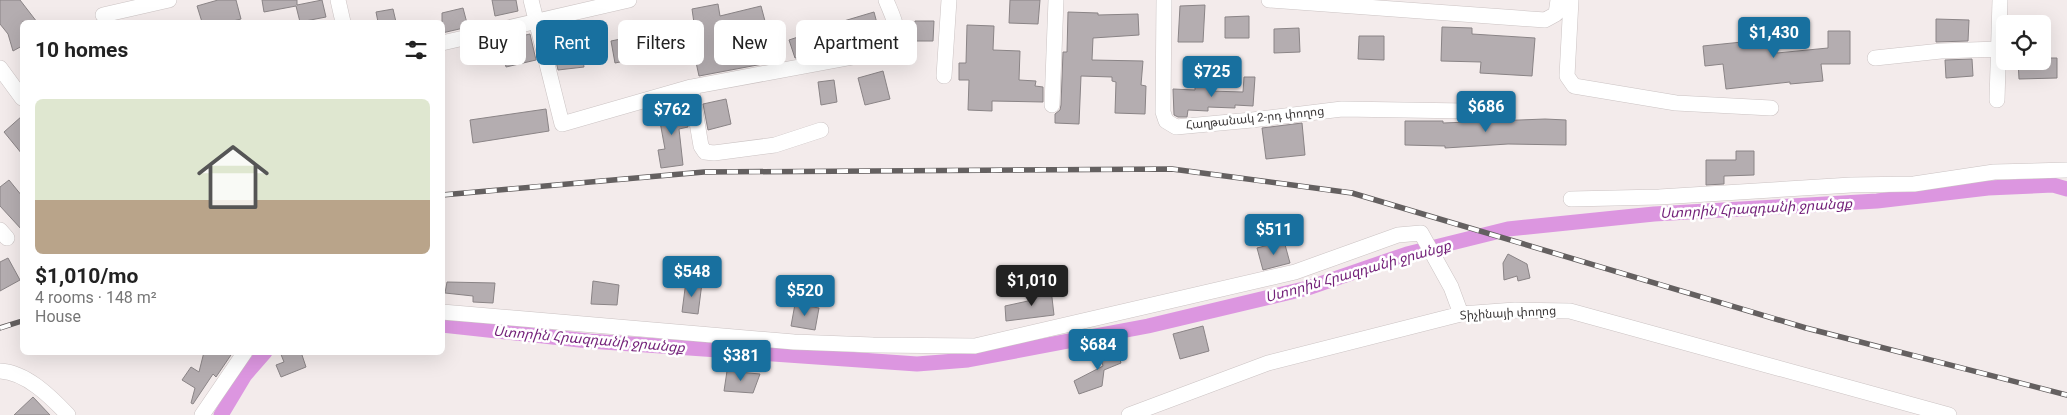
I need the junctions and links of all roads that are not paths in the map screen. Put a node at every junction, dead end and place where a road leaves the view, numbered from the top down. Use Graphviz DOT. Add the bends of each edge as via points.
graph roads {
  1 [pos="169,0"];
  2 [pos="338,0"];
  3 [pos="531,0"];
  4 [pos="629,0"];
  5 [pos="886,0"];
  6 [pos="949,0"];
  7 [pos="1056,0"];
  8 [pos="1164,0"];
  9 [pos="1268,0"];
  10 [pos="1558,0"];
  11 [pos="1571,0"];
  12 [pos="2000,0"];
  13 [pos="1999,15"];
  14 [pos="103,16"];
  15 [pos="343,20"];
  16 [pos="535,21"];
  17 [pos="445,42"];
  18 [pos="1996,49"];
  19 [pos="1875,58"];
  20 [pos="0,68"];
  21 [pos="1998,70"];
  22 [pos="944,76"];
  23 [pos="691,87"];
  24 [pos="20,95"];
  25 [pos="1997,100"];
  26 [pos="1052,105"];
  27 [pos="1771,108"];
  28 [pos="1466,111"];
  29 [pos="821,130"];
  30 [pos="2067,170"];
  31 [pos="1571,199"];
  32 [pos="445,312"];
  33 [pos="1461,314"];
  34 [pos="243,355"];
  35 [pos="0,371"];
  36 [pos="68,415"];
  37 [pos="202,415"];
  38 [pos="1129,415"];
  39 [pos="1949,415"];
  1 -- 14 [label="street"];
  2 -- 15 [label="street"];
  3 -- 16 [label="street"];
  4 -- 16 [label="street"];
  5 -- 23 [label="street" via="897,31 897,41 891,50"];
  6 -- 22 [label="street"];
  7 -- 26 [label="street"];
  8 -- 28 [label="street, Հաղթանակ 2-րդ փողոց" via="1164,112 1166,122 1176,126 1342,109"];
  9 -- 10 [label="street" via="1545,20 1556,14"];
  11 -- 27 [label="street" via="1567,76 1574,86 1676,103"];
  12 -- 13 [label="street"];
  16 -- 17 [label="street"];
  16 -- 23 [label="street" via="562,124"];
  18 -- 19 [label="street"];
  20 -- 24 [label="street"];
  21 -- 25 [label="street"];
  23 -- 29 [label="street" via="701,146 705,152 775,145"];
  30 -- 31 [label="street" via="1994,172 1914,184 1851,184"];
  32 -- 33 [label="street" via="794,342 975,346 1295,272 1398,235 1421,233 1451,287"];
  33 -- 38 [label="street, Տիչինայի փողոց" via="1268,363"];
  33 -- 39 [label="street, Տիչինայի փողոց" via="1515,310 1570,311"];
  34 -- 37 [label="street"];
  35 -- 36 [label="street" via="20,376"];
}
